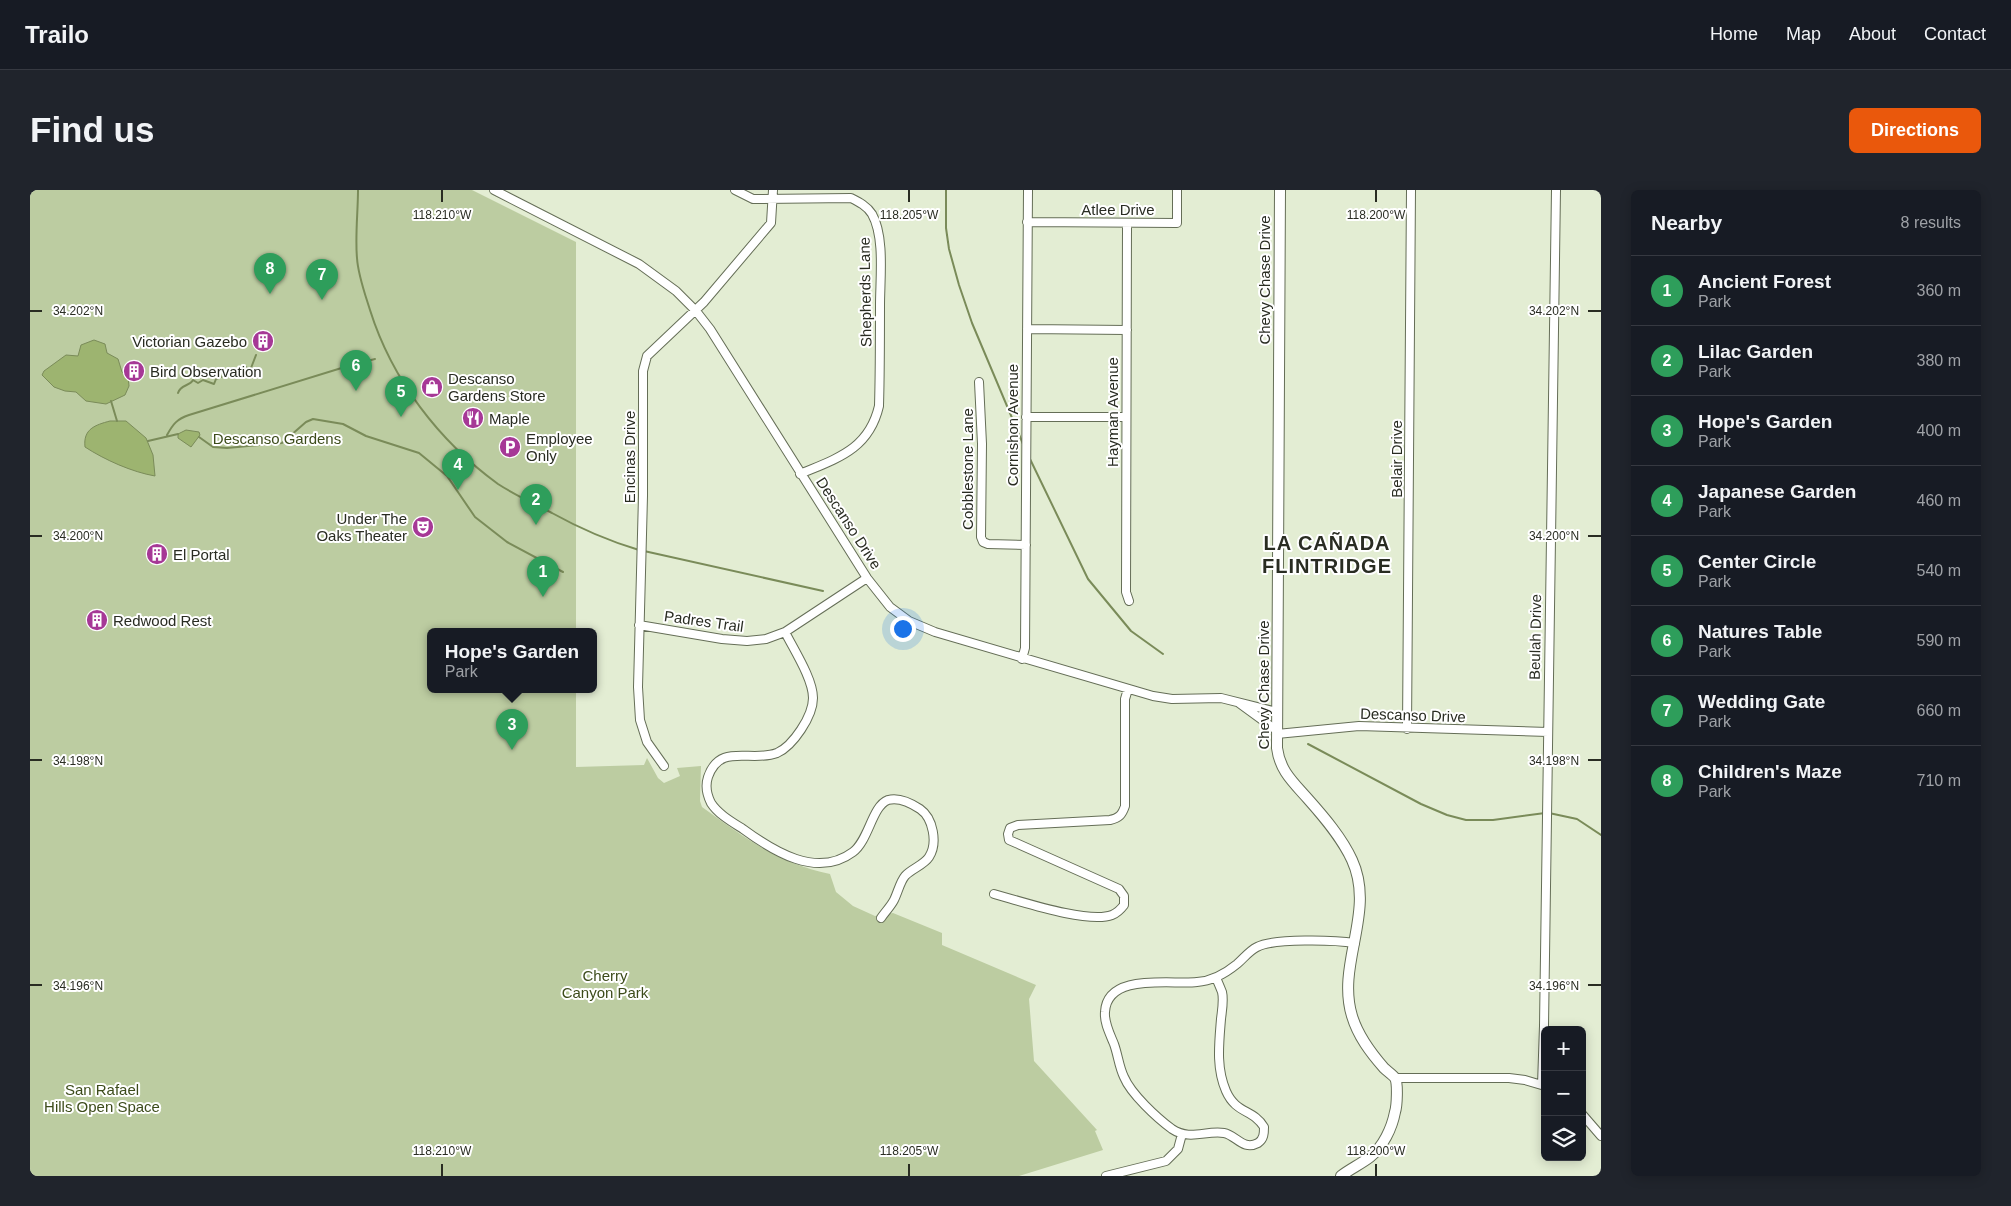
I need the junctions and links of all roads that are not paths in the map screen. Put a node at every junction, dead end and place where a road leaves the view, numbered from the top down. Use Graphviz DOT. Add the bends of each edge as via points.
graph roads {
  1 [pos="494,190"];
  2 [pos="735,190"];
  3 [pos="773,190"];
  4 [pos="1028,190"];
  5 [pos="1177,190"];
  6 [pos="1280,190"];
  7 [pos="1411,190"];
  8 [pos="1556,190"];
  9 [pos="772,199"];
  10 [pos="1027,222"];
  11 [pos="1127,223"];
  12 [pos="696,311"];
  13 [pos="1027,329"];
  14 [pos="1127,330"];
  15 [pos="979,382"];
  16 [pos="1026,417"];
  17 [pos="1125,417"];
  18 [pos="800,474"];
  19 [pos="1026,545"];
  20 [pos="867,578"];
  21 [pos="1129,601"];
  22 [pos="639,625"];
  23 [pos="785,632"];
  24 [pos="1022,659"];
  25 [pos="1128,689"];
  26 [pos="1239,704"];
  27 [pos="1276,712"];
  28 [pos="1408,729"];
  29 [pos="1276,732"];
  30 [pos="1548,732"];
  31 [pos="664,766"];
  32 [pos="994,894"];
  33 [pos="881,918"];
  34 [pos="1355,943"];
  35 [pos="1216,978"];
  36 [pos="1543,1071"];
  37 [pos="1395,1078"];
  38 [pos="1541,1085"];
  39 [pos="1584,1116"];
  40 [pos="1182,1134"];
  41 [pos="1601,1136"];
  42 [pos="1106,1176"];
  43 [pos="1341,1176"];
  1 -- 12 [label="street, Descanso Drive" via="639,264"];
  2 -- 9 [label="street, Shepherds Lane" via="753,199"];
  3 -- 9 [label="street, Encinas Drive"];
  4 -- 10 [label="street, Cornishon Avenue"];
  5 -- 11 [label="street, Atlee Drive" via="1177,223"];
  6 -- 27 [label="main road, Chevy Chase Drive"];
  7 -- 28 [label="street, Belair Drive"];
  8 -- 30 [label="street, Beulah Drive"];
  9 -- 12 [label="street, Encinas Drive" via="771,223"];
  9 -- 18 [label="street, Shepherds Lane" via="851,198 871,212 879,241 879,406 876,420 865,439 857,445"];
  10 -- 11 [label="street, Atlee Drive"];
  10 -- 13 [label="street, Cornishon Avenue"];
  11 -- 14 [label="street, Hayman Avenue"];
  12 -- 18 [label="street, Descanso Drive" via="715,336"];
  12 -- 22 [label="street, Encinas Drive" via="647,356 643,371"];
  13 -- 14 [label="street"];
  13 -- 16 [label="street, Cornishon Avenue"];
  14 -- 17 [label="street, Hayman Avenue"];
  15 -- 19 [label="street, Cobblestone Lane" via="981,537 988,544"];
  16 -- 17 [label="street"];
  16 -- 19 [label="street, Cornishon Avenue"];
  17 -- 21 [label="street, Hayman Avenue" via="1126,592"];
  18 -- 20 [label="street, Descanso Drive"];
  19 -- 24 [label="street, Cornishon Avenue" via="1025,648"];
  20 -- 23 [label="street, Padres Trail"];
  20 -- 24 [label="street, Descanso Drive" via="890,607 909,620 935,632"];
  22 -- 23 [label="street, Padres Trail" via="747,641"];
  22 -- 31 [label="street, Encinas Drive" via="640,720 647,742"];
  23 -- 33 [label="street" via="811,687 813,701 807,719 786,747 776,753 736,755 715,762 706,782 707,793 720,814 756,838 780,853 814,864 842,859 854,851 863,841 880,805 888,800 911,803 922,810 933,831 929,858 904,876 893,902"];
  24 -- 25 [label="street, Descanso Drive"];
  25 -- 26 [label="street, Descanso Drive" via="1161,698 1221,698"];
  25 -- 32 [label="street" via="1125,699 1125,806 1118,818 1018,825 1010,828 1008,834 1016,843 1119,889 1124,896 1124,905 1111,915 1091,916"];
  26 -- 27 [label="street, Descanso Drive"];
  26 -- 29 [label="street"];
  27 -- 29 [label="main road, Chevy Chase Drive"];
  28 -- 29 [label="street, Descanso Drive" via="1359,726"];
  28 -- 30 [label="street, Descanso Drive"];
  29 -- 34 [label="main road, Chevy Chase Drive" via="1279,760 1286,775 1336,835 1352,861 1361,896"];
  30 -- 36 [label="street, Beulah Drive"];
  34 -- 35 [label="street" via="1272,943 1258,946"];
  34 -- 37 [label="main road, Chevy Chase Drive" via="1349,982 1352,1015 1364,1042"];
  35 -- 40 [label="street" via="1222,993 1218,1054 1223,1084 1232,1103 1261,1121 1264,1134 1262,1140 1248,1145 1224,1133"];
  35 -- 40 [label="street" via="1126,986 1114,994 1105,1012 1124,1077 1135,1094 1167,1125"];
  37 -- 38 [label="street" via="1509,1078"];
  37 -- 43 [label="main road" via="1396,1111 1388,1133 1370,1157"];
  39 -- 41 [label="street"];
  40 -- 42 [label="street" via="1178,1149 1166,1161"];
}
